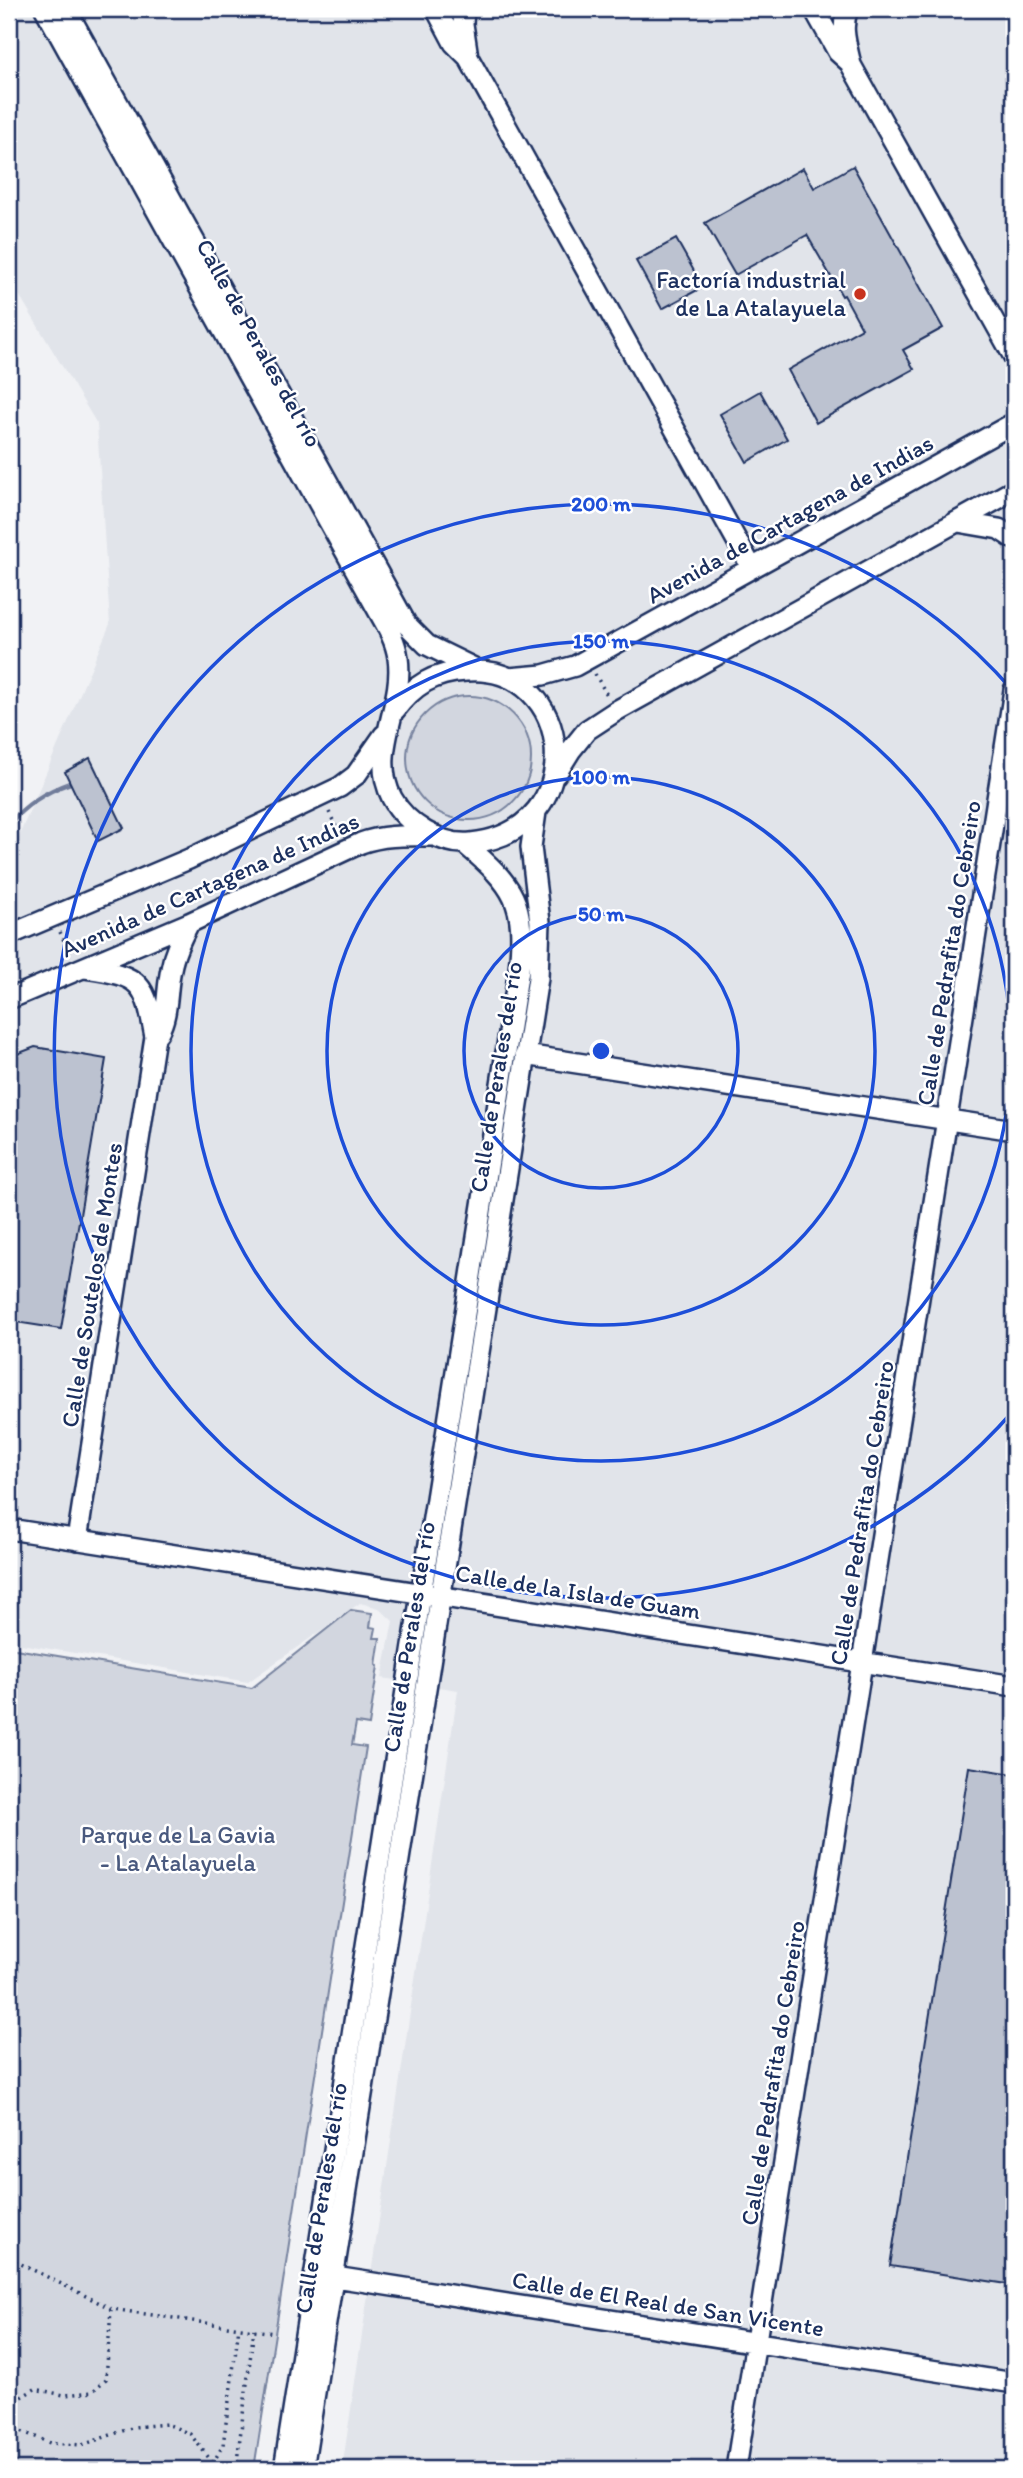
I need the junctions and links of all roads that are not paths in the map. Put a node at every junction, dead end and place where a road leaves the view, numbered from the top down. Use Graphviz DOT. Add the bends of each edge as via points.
graph roads {
  1 [pos="45,9"];
  2 [pos="66,9"];
  3 [pos="436,9"];
  4 [pos="464,9"];
  5 [pos="814,9"];
  6 [pos="848,9"];
  7 [pos="468,57"];
  8 [pos="851,65"];
  9 [pos="1014,357"];
  10 [pos="1014,423"];
  11 [pos="1014,491"];
  12 [pos="958,522"];
  13 [pos="1014,539"];
  14 [pos="752,568"];
  15 [pos="477,670"];
  16 [pos="509,678"];
  17 [pos="1014,690"];
  18 [pos="391,719"];
  19 [pos="554,777"];
  20 [pos="537,813"];
  21 [pos="436,836"];
  22 [pos="465,844"];
  23 [pos="189,923"];
  24 [pos="9,935"];
  25 [pos="78,963"];
  26 [pos="9,999"];
  27 [pos="155,1037"];
  28 [pos="525,1055"];
  29 [pos="947,1121"];
  30 [pos="1014,1130"];
  31 [pos="9,1529"];
  32 [pos="77,1540"];
  33 [pos="431,1594"];
  34 [pos="863,1662"];
  35 [pos="1014,1686"];
  36 [pos="323,2275"];
  37 [pos="757,2343"];
  38 [pos="1014,2383"];
  39 [pos="284,2469"];
  40 [pos="303,2469"];
  41 [pos="736,2469"];
  1 -- 18 [label="street, Calle de Perales del río" via="385,622 399,671"];
  2 -- 15 [label="street, Calle de Perales del río" via="407,625 427,645"];
  3 -- 7 [label="street" via="454,43"];
  4 -- 7 [label="street"];
  5 -- 8 [label="street" via="838,52"];
  6 -- 8 [label="street" via="844,33"];
  7 -- 14 [label="street"];
  8 -- 9 [label="street"];
  10 -- 14 [label="street, Avenida de Cartagena de Indias"];
  11 -- 12 [label="street"];
  12 -- 13 [label="street" via="999,529"];
  12 -- 19 [label="street" via="616,711 587,730"];
  14 -- 16 [label="street, Avenida de Cartagena de Indias" via="575,666"];
  15 -- 16 [label="street"];
  15 -- 18 [label="street" via="428,680 409,692"];
  16 -- 19 [label="street" via="533,696 553,730"];
  17 -- 29 [label="street, Calle de Pedrafita do Cebreiro"];
  18 -- 21 [label="street" via="383,754 391,797 410,819"];
  18 -- 24 [label="street, Avenida de Cartagena de Indias" via="356,775 340,787 189,859"];
  19 -- 20 [label="street"];
  20 -- 22 [label="street" via="505,836"];
  20 -- 28 [label="street, Calle de Perales del río" via="531,847 540,954"];
  21 -- 22 [label="street"];
  21 -- 23 [label="street, Avenida de Cartagena de Indias" via="376,838"];
  22 -- 33 [label="street, Calle de Perales del río" via="500,876 516,900 522,946"];
  23 -- 25 [label="street, Avenida de Cartagena de Indias"];
  23 -- 27 [label="street, Calle de Soutelos de Montes" via="171,968 164,1023"];
  25 -- 26 [label="street, Avenida de Cartagena de Indias"];
  25 -- 27 [label="street, Calle de Soutelos de Montes" via="134,981 152,1011"];
  27 -- 32 [label="street, Calle de Soutelos de Montes"];
  28 -- 29 [label="street"];
  28 -- 33 [label="street, Calle de Perales del río"];
  29 -- 30 [label="street"];
  29 -- 34 [label="street, Calle de Pedrafita do Cebreiro"];
  31 -- 32 [label="street, Calle de la Isla de Guam"];
  32 -- 33 [label="street, Calle de la Isla de Guam"];
  33 -- 34 [label="street, Calle de la Isla de Guam"];
  33 -- 36 [label="street, Calle de Perales del río"];
  34 -- 35 [label="street, Calle de la Isla de Guam"];
  34 -- 37 [label="street, Calle de Pedrafita do Cebreiro"];
  36 -- 37 [label="street, Calle de El Real de San Vicente"];
  36 -- 39 [label="street, Calle de Perales del río"];
  36 -- 40 [label="street, Calle de Perales del río"];
  37 -- 38 [label="street, Calle de El Real de San Vicente"];
  37 -- 41 [label="street, Calle de Pedrafita do Cebreiro"];
}
